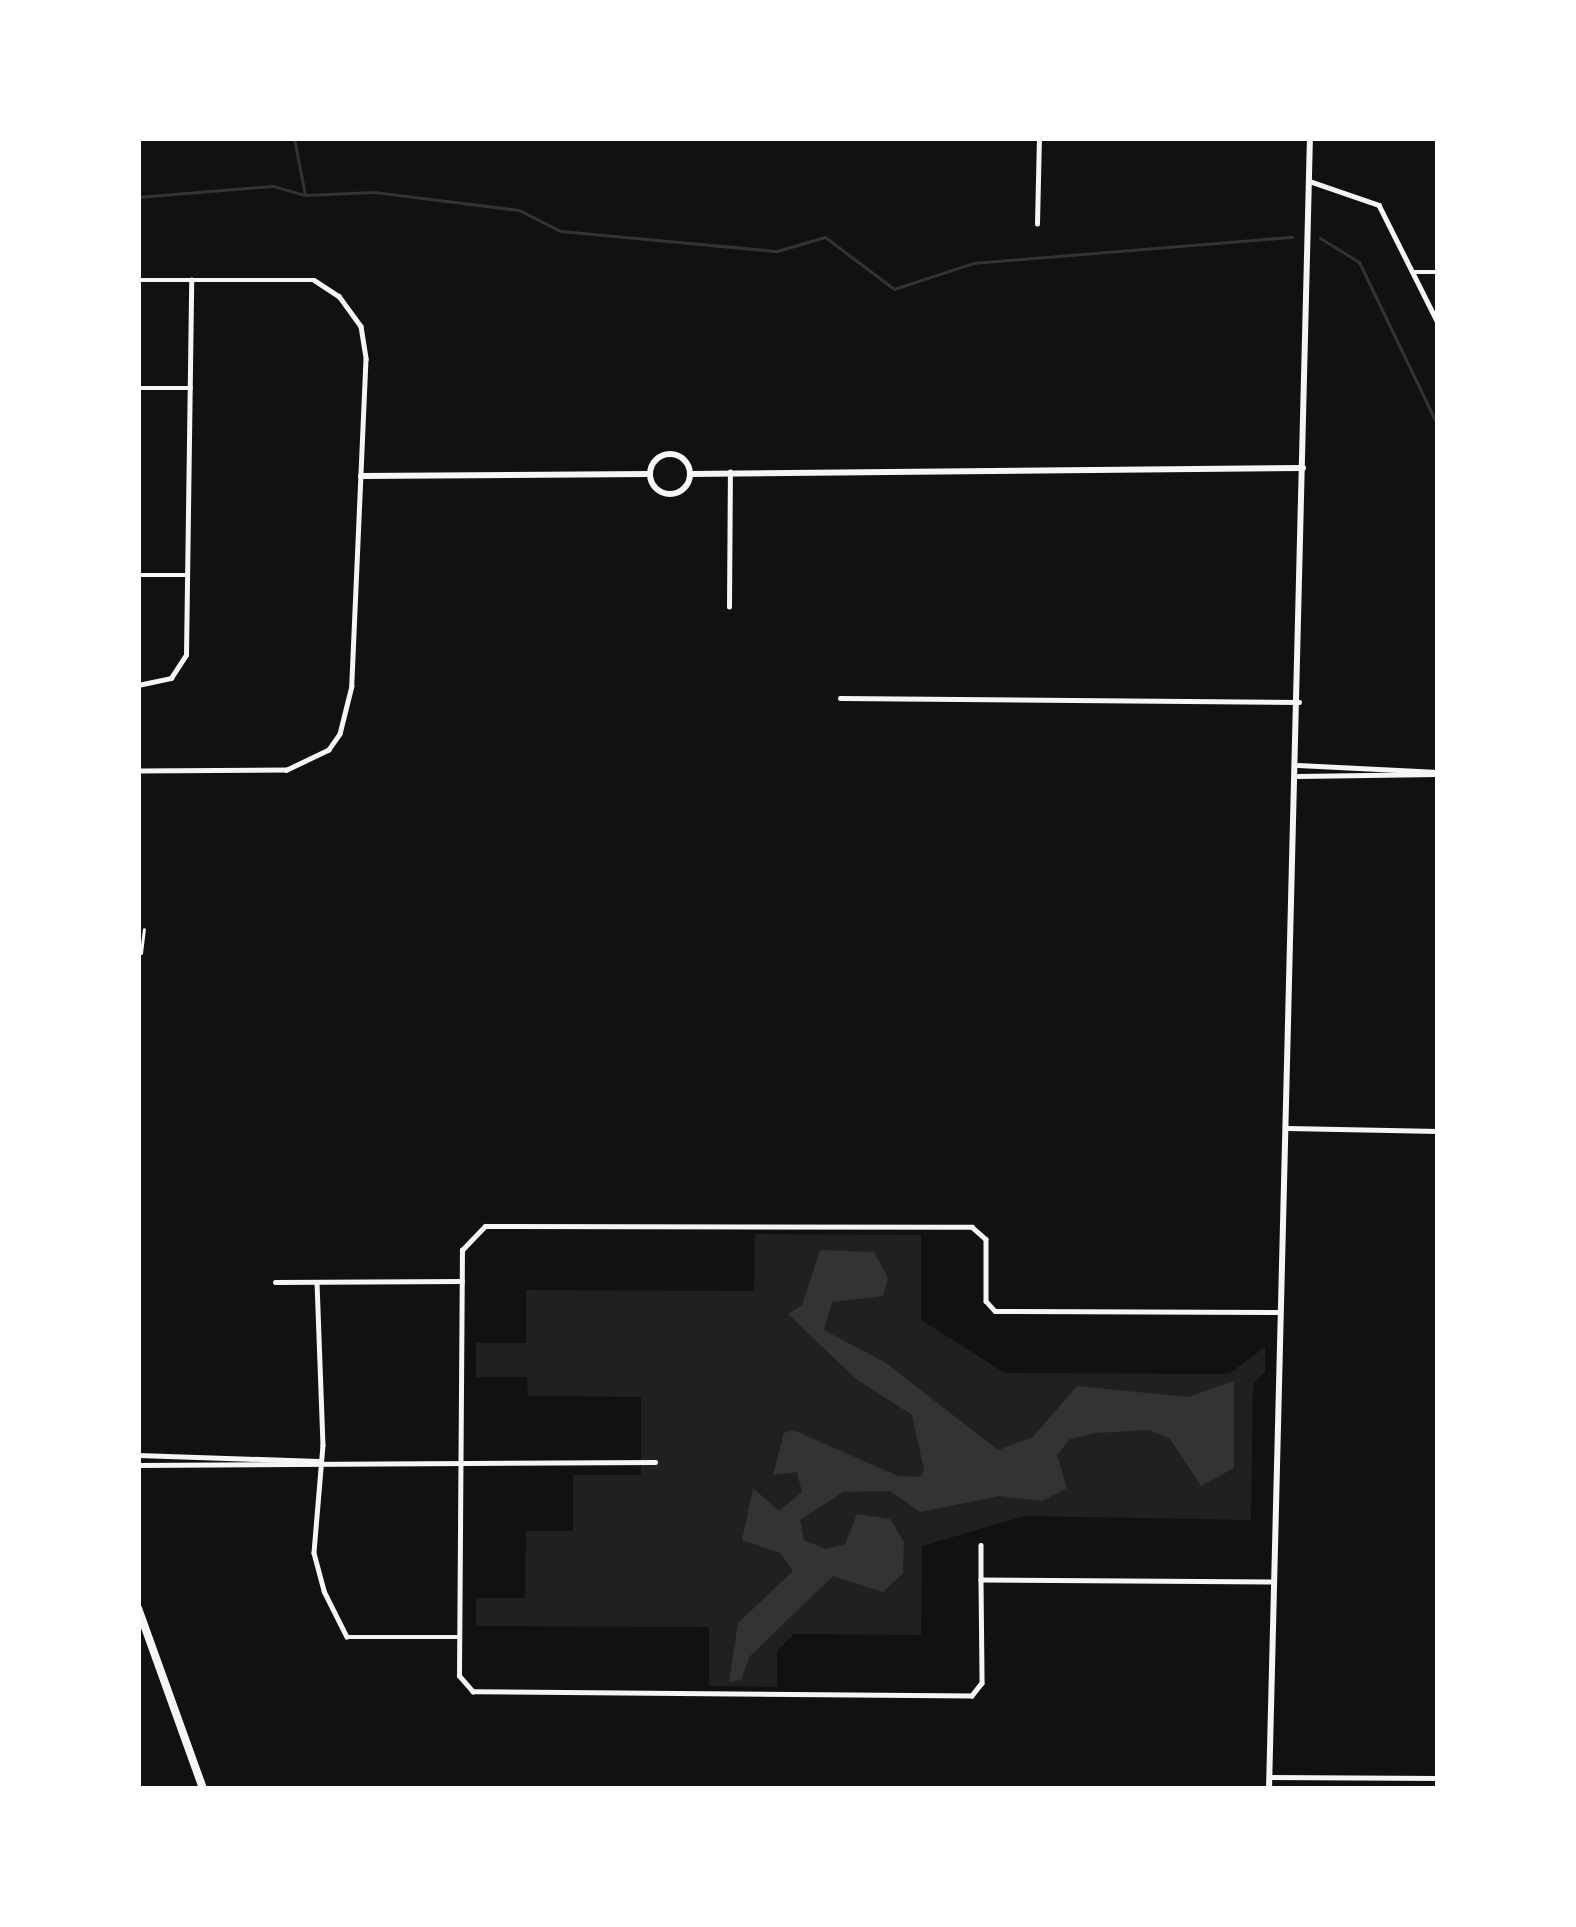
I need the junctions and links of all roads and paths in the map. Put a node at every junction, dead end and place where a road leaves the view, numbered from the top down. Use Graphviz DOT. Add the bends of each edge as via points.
graph roads {
  1 [pos="1039,138"];
  2 [pos="1310,138"];
  3 [pos="1309,181"];
  4 [pos="1037,224"];
  5 [pos="1412,272"];
  6 [pos="1438,272"];
  7 [pos="138,280"];
  8 [pos="191,280"];
  9 [pos="1438,323"];
  10 [pos="138,388"];
  11 [pos="191,388"];
  12 [pos="1303,468"];
  13 [pos="730,472"];
  14 [pos="649,474"];
  15 [pos="691,474"];
  16 [pos="361,476"];
  17 [pos="138,574"];
  18 [pos="188,575"];
  19 [pos="729,607"];
  20 [pos="138,685"];
  21 [pos="840,698"];
  22 [pos="1299,702"];
  23 [pos="1298,765"];
  24 [pos="138,771"];
  25 [pos="1438,773"];
  26 [pos="1298,776"];
  27 [pos="144,929"];
  28 [pos="140,952"];
  29 [pos="1288,1128"];
  30 [pos="1438,1131"];
  31 [pos="462,1281"];
  32 [pos="275,1282"];
  33 [pos="317,1282"];
  34 [pos="1280,1312"];
  35 [pos="138,1455"];
  36 [pos="318,1461"];
  37 [pos="461,1462"];
  38 [pos="655,1462"];
  39 [pos="138,1465"];
  40 [pos="981,1545"];
  41 [pos="981,1580"];
  42 [pos="1272,1582"];
  43 [pos="138,1607"];
  44 [pos="142,1630"];
  45 [pos="460,1637"];
  46 [pos="1269,1777"];
  47 [pos="1384,1778"];
  48 [pos="1438,1778"];
  49 [pos="203,1789"];
  50 [pos="1269,1789"];
  51 [pos="1384,1789"];
  1 -- 4 [label="street"];
  2 -- 3 [label="street"];
  3 -- 5 [label="street" via="1374,200"];
  3 -- 12 [label="street"];
  5 -- 6 [label="street"];
  5 -- 9 [label="street"];
  7 -- 8 [label="street"];
  8 -- 11 [label="street"];
  8 -- 16 [label="street" via="314,280 339,296 361,326 366,359"];
  10 -- 11 [label="street"];
  11 -- 18 [label="street"];
  12 -- 13 [label="street"];
  12 -- 22 [label="street"];
  13 -- 15 [label="street"];
  13 -- 19 [label="street"];
  14 -- 15 [label="street" via="667,454 686,461"];
  14 -- 15 [label="street" via="654,488 673,494"];
  14 -- 16 [label="street"];
  16 -- 24 [label="street" via="351,698 329,750 286,770"];
  17 -- 18 [label="street"];
  18 -- 20 [label="street" via="182,666 164,681"];
  21 -- 22 [label="street"];
  22 -- 23 [label="street"];
  23 -- 25 [label="street"];
  23 -- 26 [label="street"];
  25 -- 26 [label="street"];
  26 -- 29 [label="street"];
  27 -- 28 [label="lane"];
  29 -- 30 [label="street"];
  29 -- 34 [label="street"];
  31 -- 33 [label="street"];
  31 -- 34 [label="street" via="464,1242 485,1226 972,1227 986,1240 986,1301 995,1311"];
  31 -- 37 [label="street"];
  32 -- 33 [label="street"];
  33 -- 36 [label="street"];
  34 -- 42 [label="street"];
  35 -- 36 [label="street"];
  36 -- 37 [label="street"];
  36 -- 39 [label="street"];
  36 -- 45 [label="street" via="316,1567 343,1631"];
  37 -- 38 [label="street"];
  37 -- 45 [label="street"];
  40 -- 41 [label="street"];
  41 -- 42 [label="street"];
  41 -- 45 [label="street" via="982,1683 972,1696 478,1693 459,1676"];
  42 -- 46 [label="street"];
  43 -- 44 [label="main road"];
  44 -- 49 [label="main road"];
  46 -- 47 [label="street"];
  46 -- 50 [label="street"];
  47 -- 48 [label="street"];
  47 -- 51 [label="street"];
}
